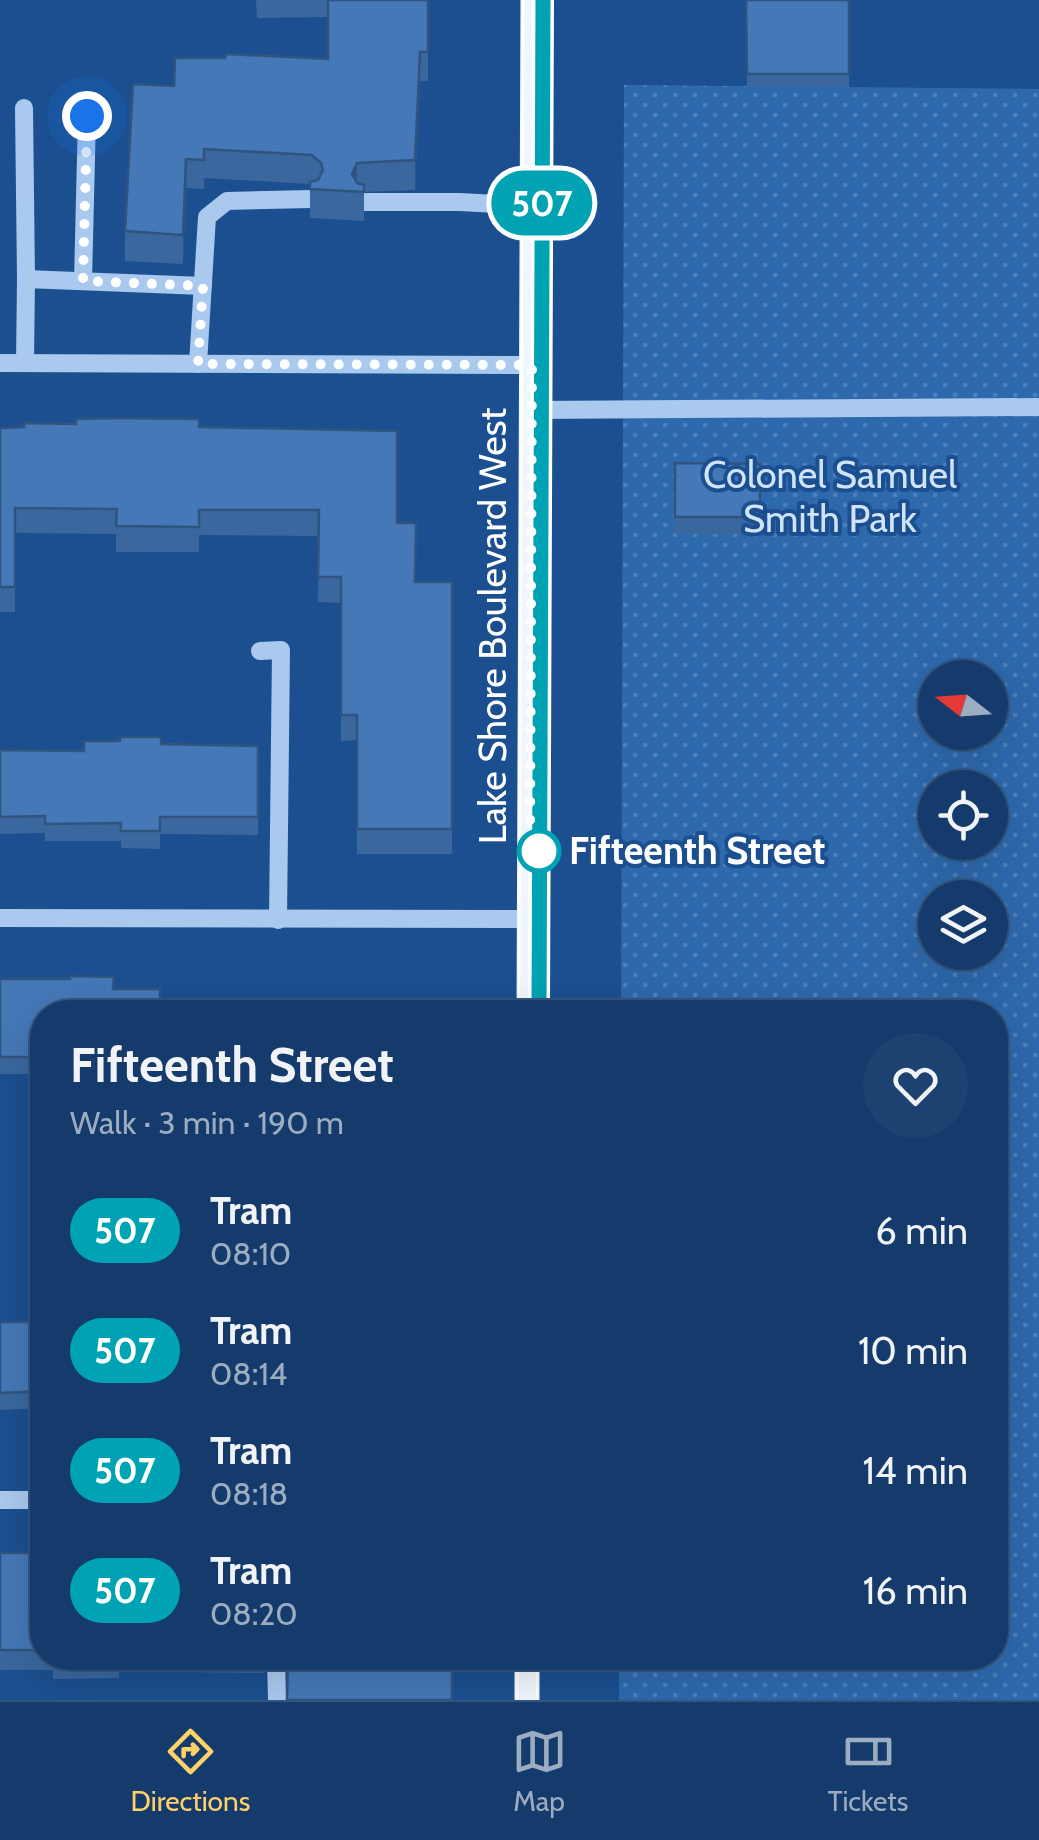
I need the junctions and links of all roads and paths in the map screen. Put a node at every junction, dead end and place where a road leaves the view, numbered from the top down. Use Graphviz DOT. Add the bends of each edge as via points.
graph roads {
  1 [pos="533,0"];
  2 [pos="24,108"];
  3 [pos="87,116"];
  4 [pos="311,199"];
  5 [pos="364,202"];
  6 [pos="532,206"];
  7 [pos="26,278"];
  8 [pos="83,281"];
  9 [pos="203,286"];
  10 [pos="0,363"];
  11 [pos="25,364"];
  12 [pos="198,364"];
  13 [pos="532,365"];
  14 [pos="1039,407"];
  15 [pos="531,410"];
  16 [pos="260,651"];
  17 [pos="0,918"];
  18 [pos="529,919"];
  19 [pos="278,920"];
  20 [pos="529,1000"];
  21 [pos="0,1500"];
  22 [pos="30,1500"];
  23 [pos="276,1670"];
  24 [pos="527,1670"];
  25 [pos="276,1700"];
  26 [pos="527,1700"];
  1 -- 6 [label="main road, Lake Shore Boulevard West"];
  2 -- 7 [label="street"];
  3 -- 8 [label="street"];
  4 -- 9 [label="street" via="227,201 207,217"];
  5 -- 6 [label="street"];
  6 -- 13 [label="main road, Lake Shore Boulevard West"];
  7 -- 8 [label="street"];
  7 -- 11 [label="street"];
  8 -- 9 [label="street"];
  9 -- 12 [label="street"];
  10 -- 11 [label="street"];
  11 -- 12 [label="street"];
  12 -- 13 [label="street"];
  13 -- 15 [label="main road, Lake Shore Boulevard West"];
  14 -- 15 [label="street"];
  15 -- 18 [label="main road, Lake Shore Boulevard West"];
  16 -- 19 [label="street" via="281,650"];
  17 -- 19 [label="street"];
  18 -- 19 [label="street"];
  18 -- 20 [label="main road, Lake Shore Boulevard West"];
  21 -- 22 [label="street"];
  23 -- 25 [label="street"];
  24 -- 26 [label="main road"];
}
